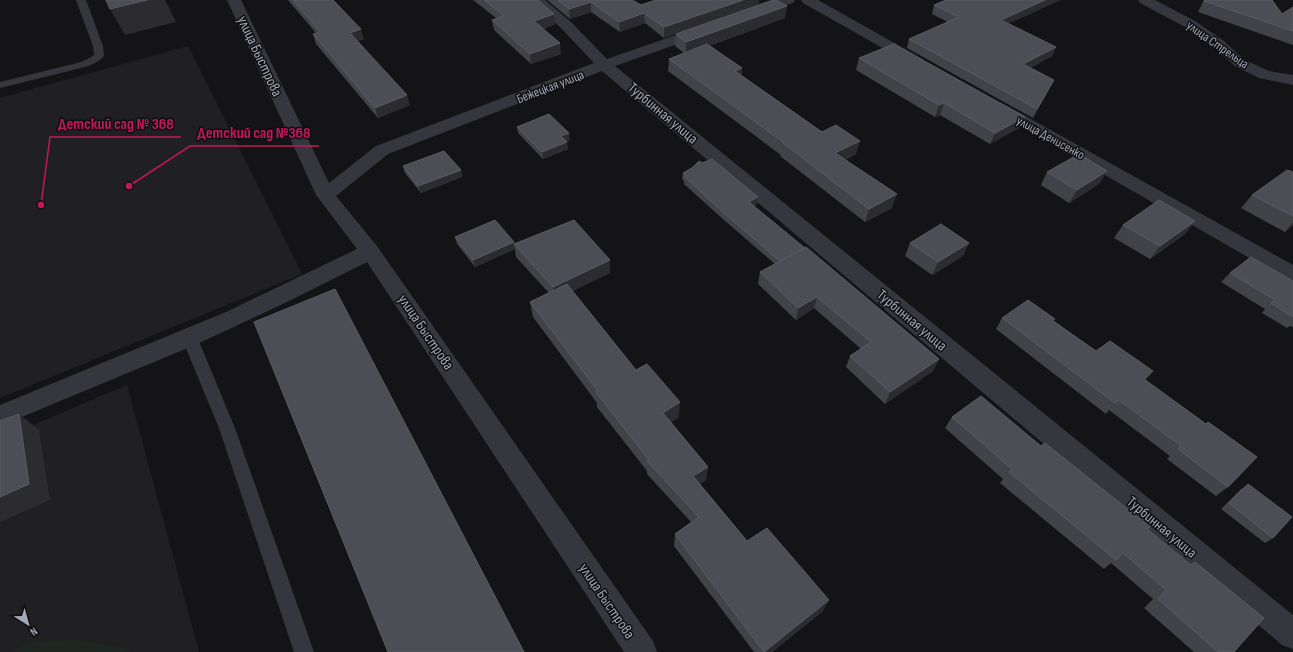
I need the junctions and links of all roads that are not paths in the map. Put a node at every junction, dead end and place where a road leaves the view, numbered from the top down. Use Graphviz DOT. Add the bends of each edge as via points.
graph roads {
  1 [pos="81,0"];
  2 [pos="234,0"];
  3 [pos="537,0"];
  4 [pos="788,0"];
  5 [pos="808,0"];
  6 [pos="1146,0"];
  7 [pos="736,18"];
  8 [pos="714,26"];
  9 [pos="604,65"];
  10 [pos="933,70"];
  11 [pos="1293,80"];
  12 [pos="0,85"];
  13 [pos="981,98"];
  14 [pos="325,195"];
  15 [pos="370,251"];
  16 [pos="1293,274"];
  17 [pos="190,339"];
  18 [pos="0,416"];
  19 [pos="1293,634"];
  20 [pos="304,652"];
  21 [pos="642,652"];
  1 -- 12 [label="lane" via="98,46 99,56 81,65"];
  2 -- 14 [label="street, улица Быстрова"];
  3 -- 9 [label="street, Турбинная улица" via="566,25"];
  4 -- 7 [label="street"];
  5 -- 10 [label="street"];
  6 -- 11 [label="street, улица Стрельца" via="1190,24 1219,44 1240,63 1265,75"];
  8 -- 9 [label="street, Бежецкая улица"];
  9 -- 14 [label="street, Бежецкая улица" via="382,150"];
  9 -- 19 [label="street, Турбинная улица"];
  13 -- 16 [label="street, улица Денисенко"];
  14 -- 15 [label="street, улица Быстрова"];
  15 -- 17 [label="street" via="313,282"];
  15 -- 21 [label="street, улица Быстрова"];
  17 -- 18 [label="street"];
  17 -- 20 [label="lane" via="227,428"];
}
